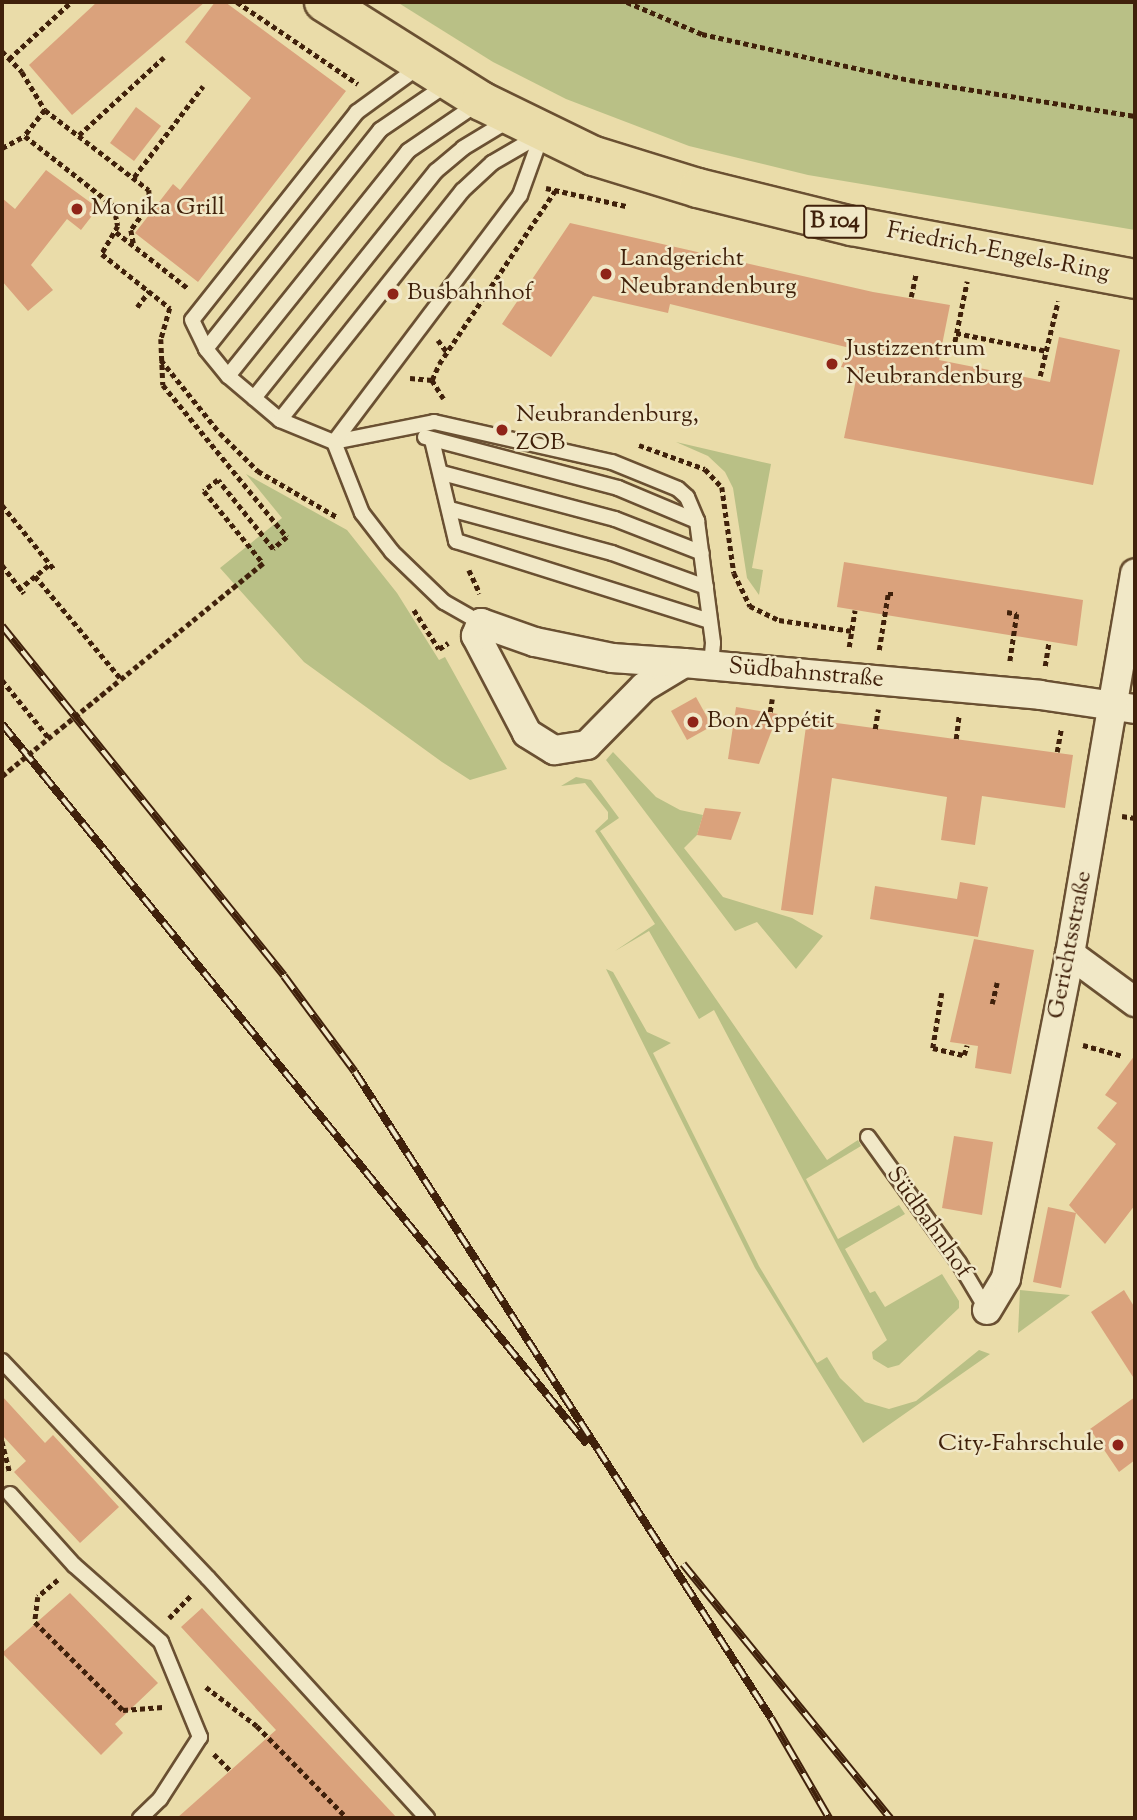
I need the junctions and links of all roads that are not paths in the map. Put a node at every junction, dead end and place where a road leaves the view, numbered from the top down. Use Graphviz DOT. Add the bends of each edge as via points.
graph roads {
  1 [pos="324,2"];
  2 [pos="481,100"];
  3 [pos="1135,279"];
  4 [pos="206,349"];
  5 [pos="228,376"];
  6 [pos="254,398"];
  7 [pos="280,419"];
  8 [pos="407,429"];
  9 [pos="432,440"];
  10 [pos="334,442"];
  11 [pos="442,473"];
  12 [pos="450,509"];
  13 [pos="697,521"];
  14 [pos="702,553"];
  15 [pos="1135,574"];
  16 [pos="706,587"];
  17 [pos="710,621"];
  18 [pos="481,623"];
  19 [pos="697,664"];
  20 [pos="1125,707"];
  21 [pos="1070,954"];
  22 [pos="1135,1002"];
  23 [pos="867,1138"];
  24 [pos="987,1310"];
  25 [pos="2,1361"];
  26 [pos="10,1494"];
  27 [pos="140,1818"];
  28 [pos="427,1818"];
  1 -- 2 [label="main road, Friedrich-Engels-Ring / B 104"];
  2 -- 3 [label="main road, Friedrich-Engels-Ring / B 104" via="698,188 852,226"];
  2 -- 4 [label="lane" via="380,130"];
  2 -- 4 [label="lane" via="357,112 192,320"];
  2 -- 5 [label="lane" via="408,151"];
  2 -- 6 [label="lane" via="463,148 436,171"];
  2 -- 7 [label="lane" via="492,163 462,191"];
  2 -- 10 [label="lane" via="520,195"];
  4 -- 5 [label="lane"];
  5 -- 6 [label="lane"];
  6 -- 7 [label="lane"];
  7 -- 10 [label="lane"];
  8 -- 9 [label="lane"];
  8 -- 10 [label="lane"];
  8 -- 13 [label="lane" via="434,422 461,426 612,462 678,489 687,497"];
  9 -- 11 [label="lane"];
  9 -- 13 [label="lane" via="618,488"];
  10 -- 18 [label="lane" via="362,513 392,552 444,602"];
  11 -- 12 [label="lane"];
  11 -- 14 [label="lane" via="615,519"];
  12 -- 16 [label="lane" via="612,553"];
  12 -- 17 [label="lane" via="456,541 466,547 611,586"];
  13 -- 14 [label="lane"];
  14 -- 16 [label="lane"];
  15 -- 20 [label="street, Gerichtsstraße"];
  16 -- 17 [label="lane"];
  17 -- 19 [label="lane"];
  18 -- 19 [label="street, Südbahnstraße" via="578,653"];
  18 -- 19 [label="street" via="477,642 527,733 554,750 587,745 638,692"];
  19 -- 20 [label="street, Südbahnstraße"];
  20 -- 21 [label="street, Gerichtsstraße"];
  21 -- 22 [label="street"];
  21 -- 24 [label="street, Gerichtsstraße" via="1006,1278"];
  23 -- 24 [label="lane, Südbahnhof" via="959,1263"];
  25 -- 28 [label="lane"];
  26 -- 27 [label="lane" via="74,1565 153,1634 187,1705 200,1741 160,1799"];
}
